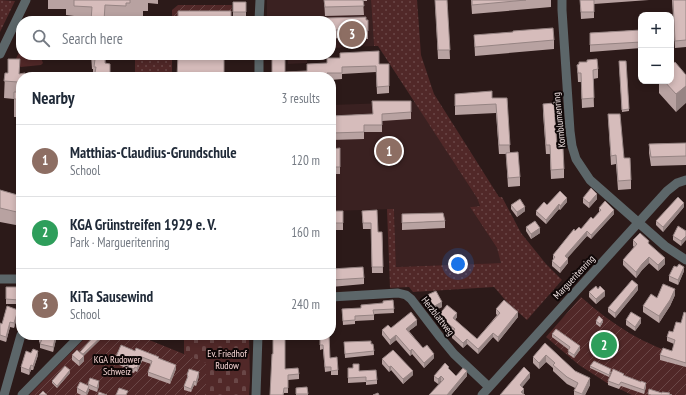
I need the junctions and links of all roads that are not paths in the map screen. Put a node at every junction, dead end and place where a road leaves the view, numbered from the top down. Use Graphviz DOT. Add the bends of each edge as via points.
graph roads {
  1 [pos="26,0"];
  2 [pos="260,0"];
  3 [pos="562,0"];
  4 [pos="18,16"];
  5 [pos="260,16"];
  6 [pos="16,21"];
  7 [pos="0,54"];
  8 [pos="259,60"];
  9 [pos="258,72"];
  10 [pos="686,180"];
  11 [pos="639,223"];
  12 [pos="686,260"];
  13 [pos="0,279"];
  14 [pos="16,279"];
  15 [pos="336,297"];
  16 [pos="20,340"];
  17 [pos="76,340"];
  18 [pos="258,340"];
  19 [pos="490,387"];
  20 [pos="4,395"];
  21 [pos="22,395"];
  22 [pos="256,395"];
  23 [pos="482,395"];
  1 -- 4 [label="street"];
  2 -- 5 [label="street"];
  3 -- 11 [label="street, Kornblumenring" via="570,131 576,159 590,180"];
  6 -- 7 [label="street"];
  8 -- 9 [label="street"];
  10 -- 11 [label="street, Margueritenring" via="676,183 667,191"];
  11 -- 12 [label="street, Kornblumenring"];
  11 -- 19 [label="street, Margueritenring"];
  13 -- 14 [label="street"];
  15 -- 19 [label="street, Herzblattweg" via="398,293 406,295 454,354"];
  16 -- 20 [label="street"];
  17 -- 21 [label="street"];
  18 -- 22 [label="street"];
  19 -- 23 [label="street, Margueritenring"];
}
